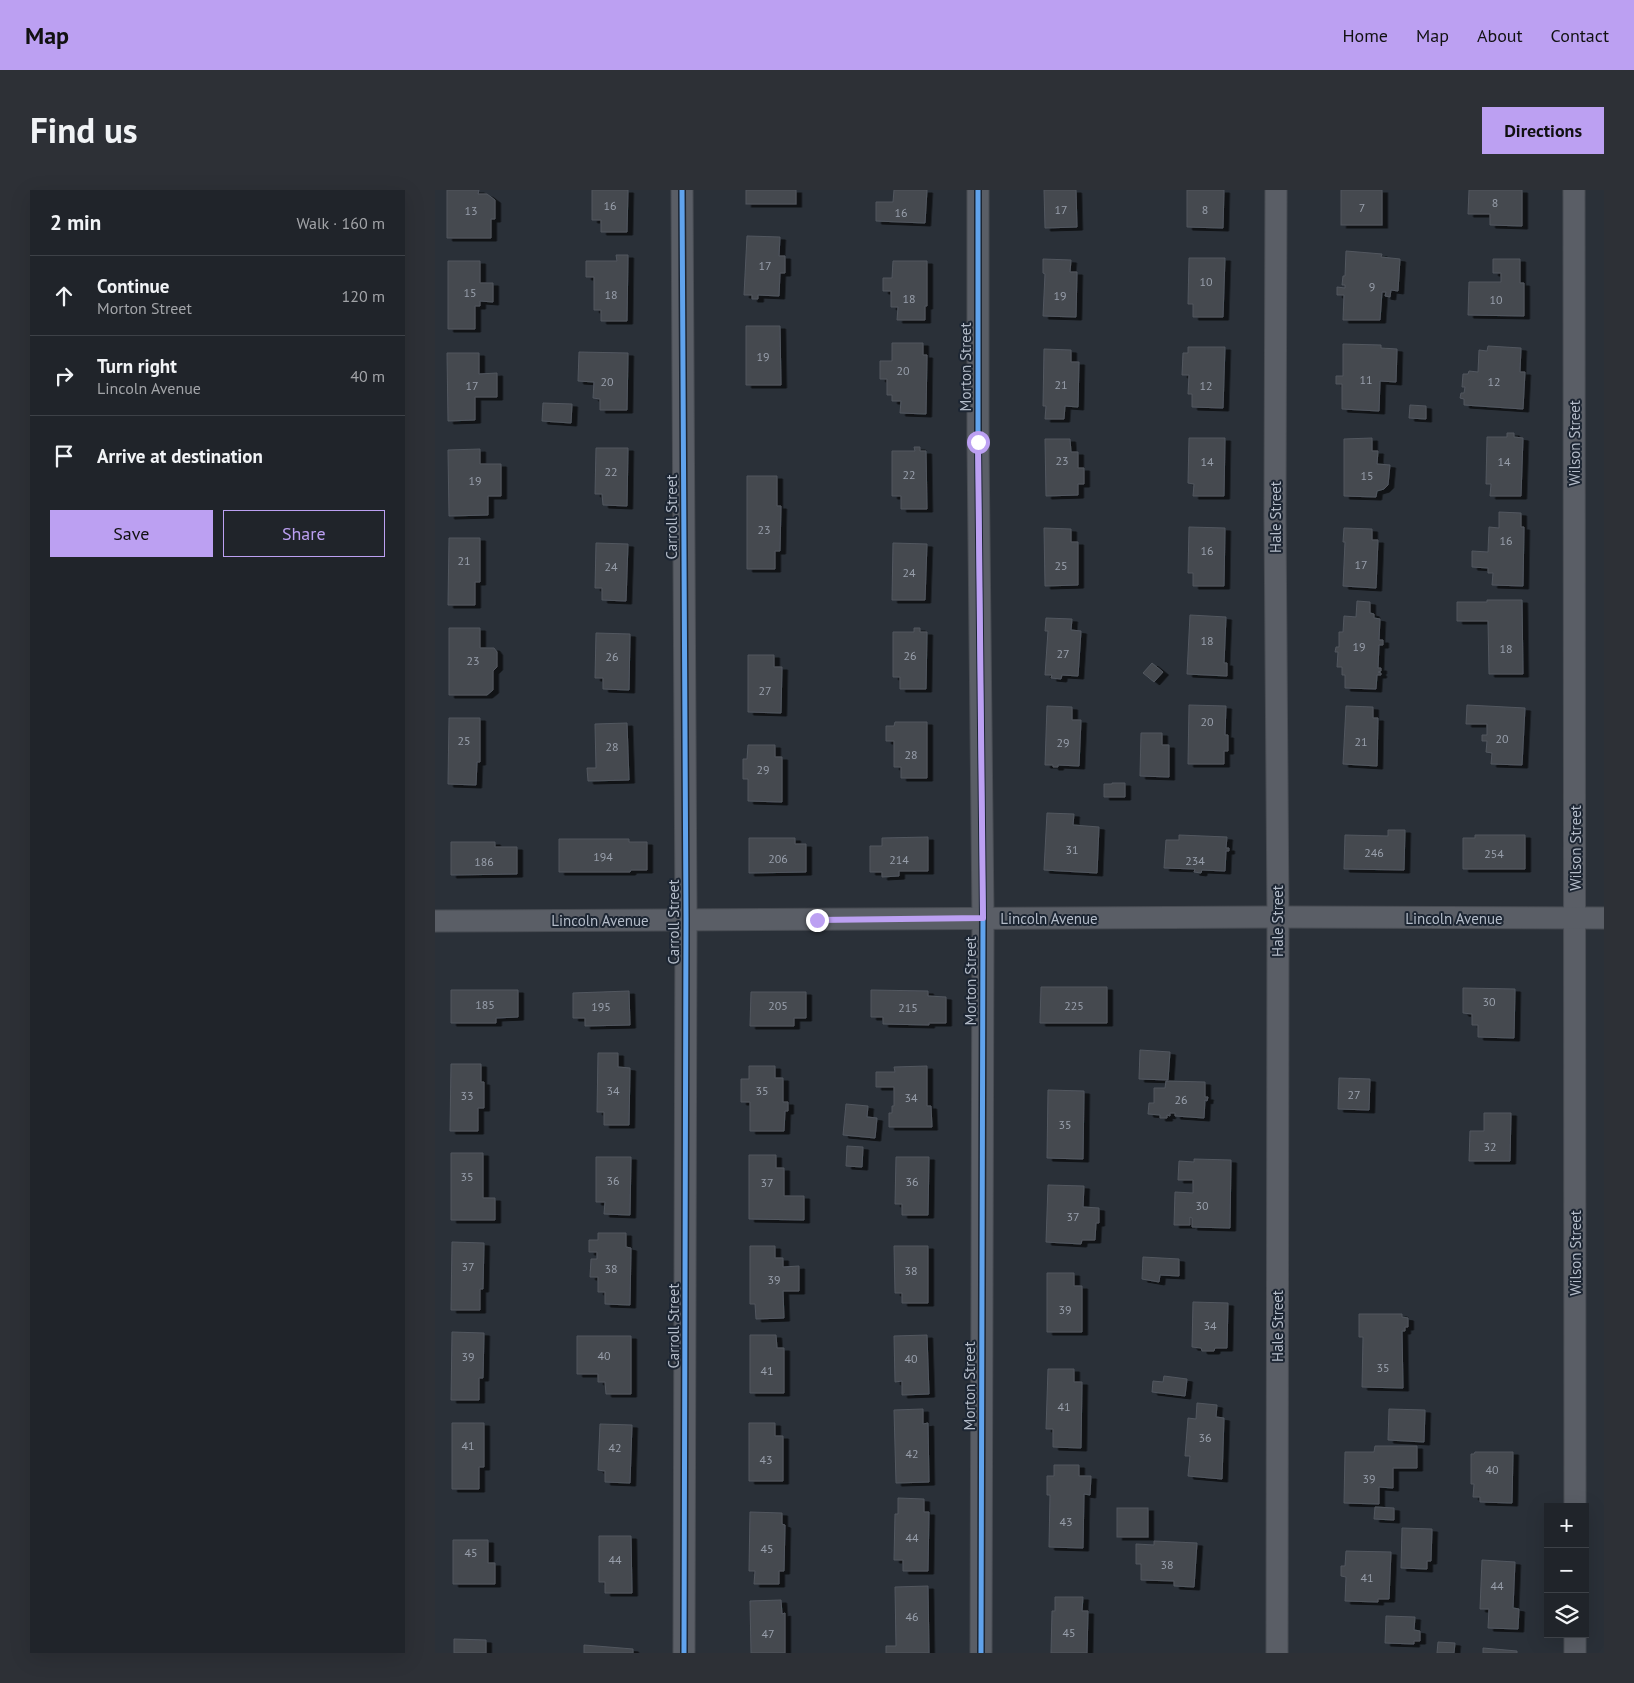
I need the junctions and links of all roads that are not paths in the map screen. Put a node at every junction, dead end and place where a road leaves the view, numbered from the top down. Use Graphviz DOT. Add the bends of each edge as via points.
graph roads {
  1 [pos="682,190"];
  2 [pos="978,190"];
  3 [pos="1276,190"];
  4 [pos="1574,190"];
  5 [pos="983,918"];
  6 [pos="1278,918"];
  7 [pos="1575,918"];
  8 [pos="1604,918"];
  9 [pos="686,920"];
  10 [pos="435,922"];
  11 [pos="1575,1503"];
  12 [pos="1575,1638"];
  13 [pos="684,1653"];
  14 [pos="981,1653"];
  15 [pos="1277,1653"];
  16 [pos="1575,1653"];
  1 -- 9 [label="street, Carroll Street"];
  2 -- 5 [label="street, Morton Street"];
  3 -- 6 [label="street, Hale Street"];
  4 -- 7 [label="street, Wilson Street"];
  5 -- 6 [label="street, Lincoln Avenue"];
  5 -- 9 [label="street, Lincoln Avenue"];
  5 -- 14 [label="street, Morton Street"];
  6 -- 7 [label="street, Lincoln Avenue"];
  6 -- 15 [label="street, Hale Street"];
  7 -- 8 [label="street, Lincoln Avenue"];
  7 -- 11 [label="street, Wilson Street"];
  9 -- 10 [label="street, Lincoln Avenue"];
  9 -- 13 [label="street, Carroll Street"];
  12 -- 16 [label="street"];
}
